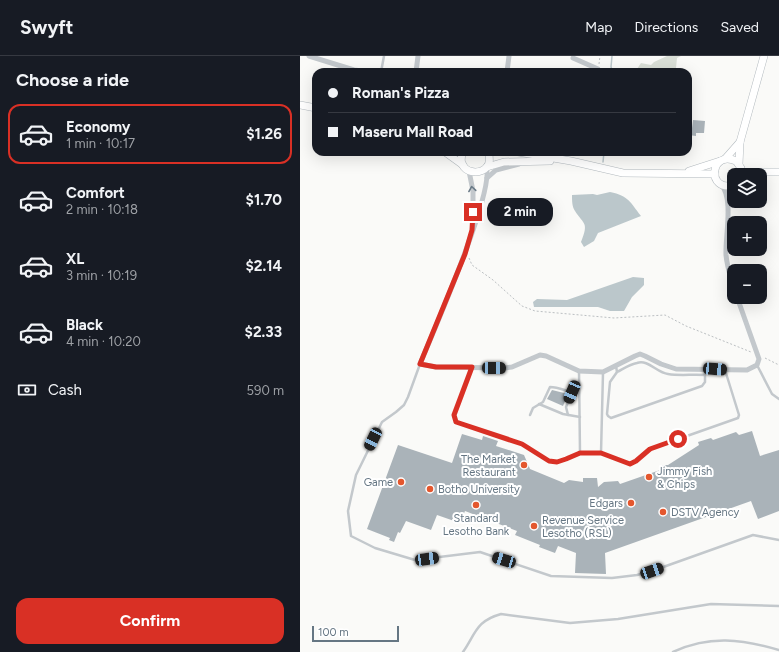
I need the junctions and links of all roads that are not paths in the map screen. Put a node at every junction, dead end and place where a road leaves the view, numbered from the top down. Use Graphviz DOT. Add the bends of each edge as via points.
graph roads {
  1 [pos="309,56"];
  2 [pos="384,56"];
  3 [pos="418,56"];
  4 [pos="509,56"];
  5 [pos="764,56"];
  6 [pos="573,58"];
  7 [pos="348,68"];
  8 [pos="382,68"];
  9 [pos="416,68"];
  10 [pos="508,68"];
  11 [pos="594,68"];
  12 [pos="300,105"];
  13 [pos="312,107"];
  14 [pos="740,142"];
  15 [pos="450,156"];
  16 [pos="462,156"];
  17 [pos="489,156"];
  18 [pos="542,156"];
  19 [pos="723,160"];
  20 [pos="571,161"];
  21 [pos="523,162"];
  22 [pos="739,164"];
  23 [pos="486,167"];
  24 [pos="466,168"];
  25 [pos="741,168"];
  26 [pos="750,168"];
  27 [pos="767,172"];
  28 [pos="779,172"];
  29 [pos="681,173"];
  30 [pos="714,174"];
  31 [pos="487,178"];
  32 [pos="721,184"];
  33 [pos="727,186"];
  34 [pos="727,196"];
  35 [pos="728,208"];
  36 [pos="471,236"];
  37 [pos="728,264"];
  38 [pos="739,304"];
  39 [pos="420,364"];
  40 [pos="757,365"];
  41 [pos="472,367"];
  42 [pos="616,369"];
  43 [pos="725,370"];
  44 [pos="579,371"];
  45 [pos="602,372"];
  46 [pos="705,372"];
  47 [pos="572,392"];
  48 [pos="579,393"];
  49 [pos="779,399"];
  50 [pos="539,404"];
  51 [pos="530,415"];
  52 [pos="568,415"];
  53 [pos="580,417"];
  54 [pos="580,453"];
  55 [pos="601,453"];
  56 [pos="779,540"];
  57 [pos="779,606"];
  58 [pos="779,650"];
  59 [pos="463,652"];
  60 [pos="673,652"];
  1 -- 7 [label="street"];
  2 -- 8 [label="lane"];
  3 -- 9 [label="street"];
  4 -- 10 [label="street"];
  5 -- 14 [label="main road"];
  6 -- 11 [label="street"];
  12 -- 13 [label="main road"];
  14 -- 19 [label="main road"];
  14 -- 22 [label="main road"];
  15 -- 24 [label="main road"];
  16 -- 24 [label="main road"];
  17 -- 23 [label="main road"];
  18 -- 20 [label="main road"];
  19 -- 22 [label="main road" via="732,160"];
  19 -- 29 [label="main road"];
  19 -- 30 [label="main road" via="716,166"];
  20 -- 21 [label="main road"];
  20 -- 29 [label="main road" via="623,173"];
  21 -- 23 [label="main road" via="500,163"];
  21 -- 31 [label="street" via="496,170"];
  22 -- 25 [label="main road"];
  22 -- 26 [label="main road"];
  23 -- 24 [label="main road" via="478,172"];
  23 -- 31 [label="street"];
  36 -- 24 [label="street, one-way" via="473,197"];
  27 -- 28 [label="main road"];
  29 -- 30 [label="main road"];
  30 -- 32 [label="main road"];
  31 -- 36 [label="street"];
  32 -- 33 [label="main road"];
  32 -- 34 [label="street"];
  35 -- 37 [label="street"];
  36 -- 39 [label="street"];
  38 -- 40 [label="street" via="759,359"];
  39 -- 41 [label="street" via="436,367"];
  39 -- 56 [label="lane" via="408,397 400,408 382,422 356,474 348,511 351,536 374,548 414,560 480,552 551,576 612,578 652,571 753,535"];
  40 -- 43 [label="street" via="747,370"];
  40 -- 49 [label="lane" via="772,394"];
  41 -- 44 [label="street" via="512,367 540,355"];
  41 -- 54 [label="lane" via="454,415 456,422 522,444 549,461 557,462"];
  42 -- 45 [label="street"];
  42 -- 46 [label="street" via="640,354 668,367"];
  42 -- 46 [label="lane" via="610,382 608,416 611,418 702,386 705,382"];
  43 -- 46 [label="street"];
  43 -- 55 [label="lane" via="739,414 737,419 650,449 633,463 625,463"];
  44 -- 45 [label="street"];
  44 -- 48 [label="lane"];
  45 -- 55 [label="lane"];
  47 -- 48 [label="lane"];
  47 -- 50 [label="lane" via="550,387 543,402"];
  47 -- 52 [label="lane" via="566,407"];
  48 -- 53 [label="lane"];
  50 -- 51 [label="lane" via="533,408"];
  50 -- 52 [label="lane"];
  52 -- 53 [label="lane"];
  53 -- 54 [label="lane"];
  54 -- 55 [label="lane"];
  57 -- 59 [label="lane" via="711,604 618,619 570,623 501,614 490,617 480,624"];
  58 -- 60 [label="lane" via="724,640 703,641"];
}
